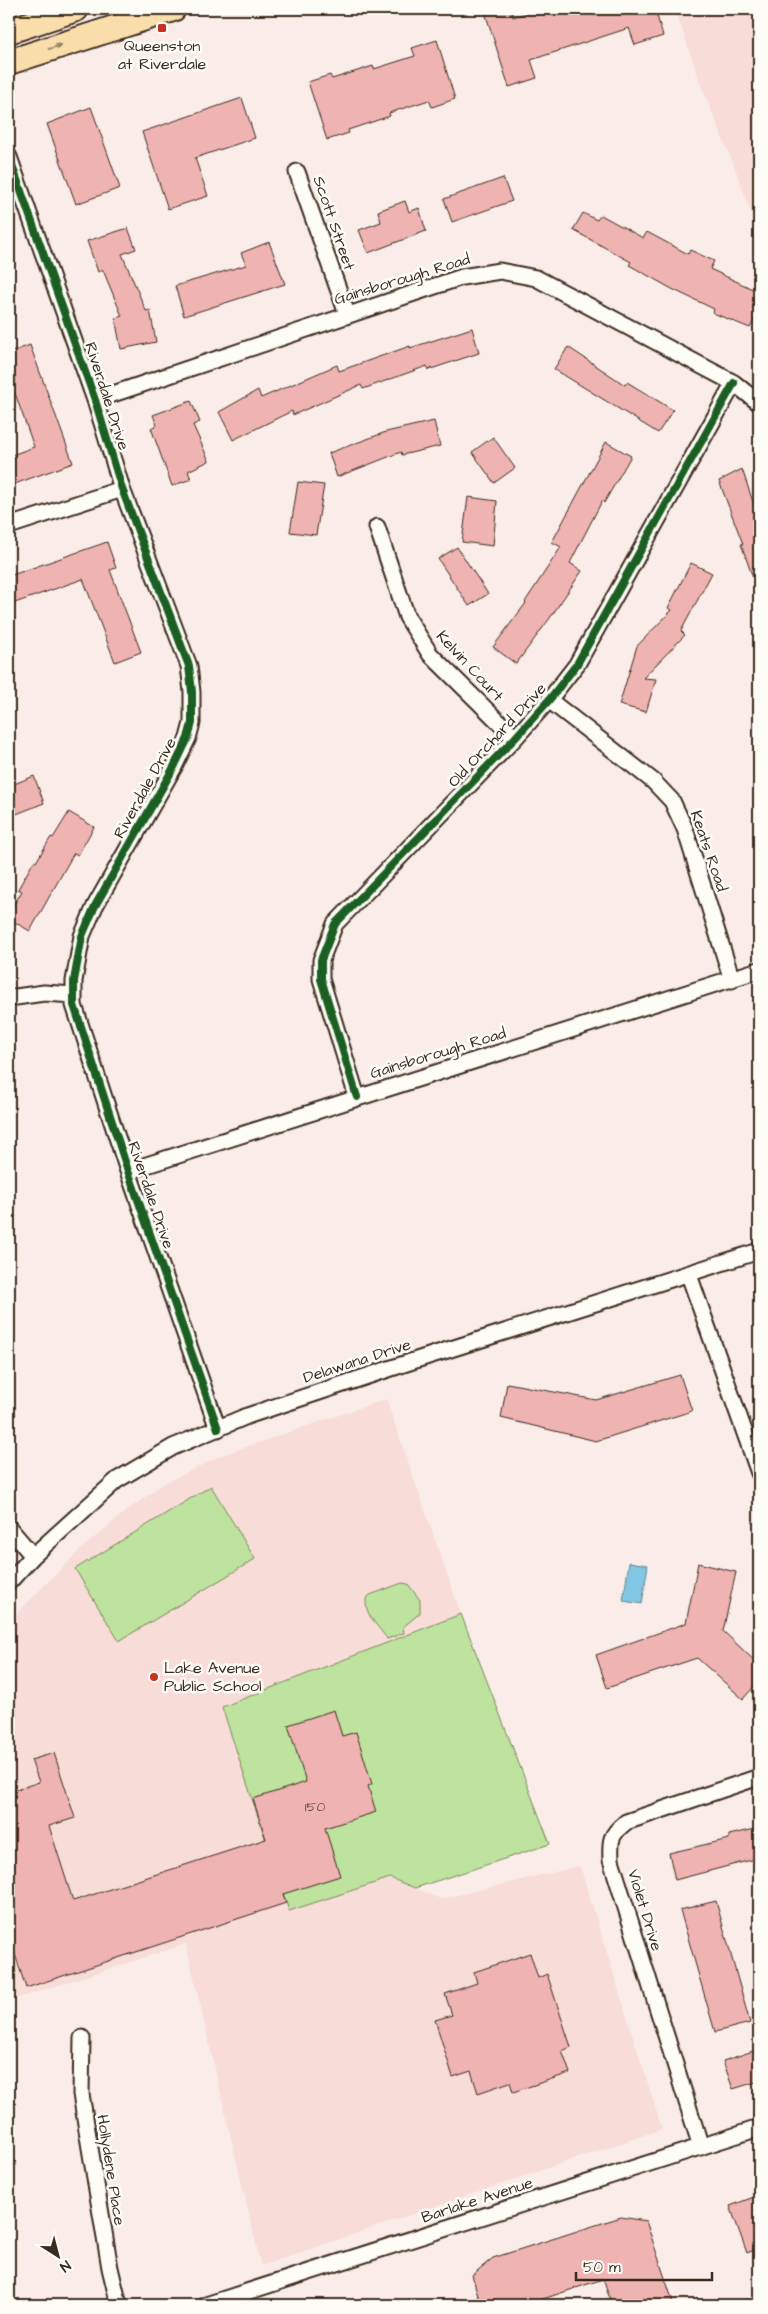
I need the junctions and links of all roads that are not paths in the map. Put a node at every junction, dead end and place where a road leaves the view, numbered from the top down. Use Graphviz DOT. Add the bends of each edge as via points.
graph roads {
  1 [pos="76,9"];
  2 [pos="173,9"];
  3 [pos="9,31"];
  4 [pos="9,62"];
  5 [pos="9,157"];
  6 [pos="298,172"];
  7 [pos="347,314"];
  8 [pos="734,383"];
  9 [pos="95,400"];
  10 [pos="759,403"];
  11 [pos="122,489"];
  12 [pos="9,526"];
  13 [pos="377,528"];
  14 [pos="549,700"];
  15 [pos="515,738"];
  16 [pos="759,970"];
  17 [pos="732,980"];
  18 [pos="74,995"];
  19 [pos="9,998"];
  20 [pos="356,1097"];
  21 [pos="128,1171"];
  22 [pos="759,1251"];
  23 [pos="689,1275"];
  24 [pos="218,1429"];
  25 [pos="759,1473"];
  26 [pos="9,1528"];
  27 [pos="33,1556"];
  28 [pos="9,1582"];
  29 [pos="759,1777"];
  30 [pos="82,2038"];
  31 [pos="759,2128"];
  32 [pos="701,2147"];
  33 [pos="119,2305"];
  34 [pos="206,2305"];
  1 -- 3 [label="main road"];
  4 -- 2 [label="main road, one-way"];
  5 -- 9 [label="street, Riverdale Drive"];
  6 -- 7 [label="street, Scott Street"];
  7 -- 8 [label="street, Gainsborough Road" via="462,277 500,271 545,282"];
  7 -- 9 [label="street, Gainsborough Road"];
  8 -- 10 [label="street, Gainsborough Road"];
  8 -- 14 [label="street, Old Orchard Drive" via="577,664"];
  9 -- 11 [label="street, Riverdale Drive"];
  11 -- 12 [label="street"];
  11 -- 18 [label="street, Riverdale Drive" via="189,666 192,723 174,767 95,906 82,936"];
  13 -- 15 [label="street, Kelvin Court" via="407,617 430,654"];
  14 -- 15 [label="street, Old Orchard Drive"];
  14 -- 17 [label="street, Keats Road" via="653,781 672,800 685,829"];
  15 -- 20 [label="street, Old Orchard Drive" via="335,924 321,960 321,979"];
  16 -- 17 [label="street, Gainsborough Road"];
  17 -- 20 [label="street, Gainsborough Road"];
  18 -- 19 [label="street" via="44,993"];
  18 -- 21 [label="street, Riverdale Drive" via="74,1005"];
  20 -- 21 [label="street, Gainsborough Road"];
  21 -- 24 [label="street, Riverdale Drive"];
  22 -- 23 [label="street, Delawana Drive"];
  23 -- 24 [label="street, Delawana Drive" via="413,1361 247,1416"];
  23 -- 25 [label="street"];
  24 -- 27 [label="street, Delawana Drive" via="173,1447 117,1480"];
  26 -- 27 [label="street"];
  27 -- 28 [label="street, Delawana Drive"];
  29 -- 32 [label="street, Violet Drive" via="626,1822 610,1841 611,1860"];
  30 -- 33 [label="street, Hollydene Place" via="81,2094"];
  31 -- 32 [label="street, Barlake Avenue"];
  32 -- 34 [label="street, Barlake Avenue"];
}
